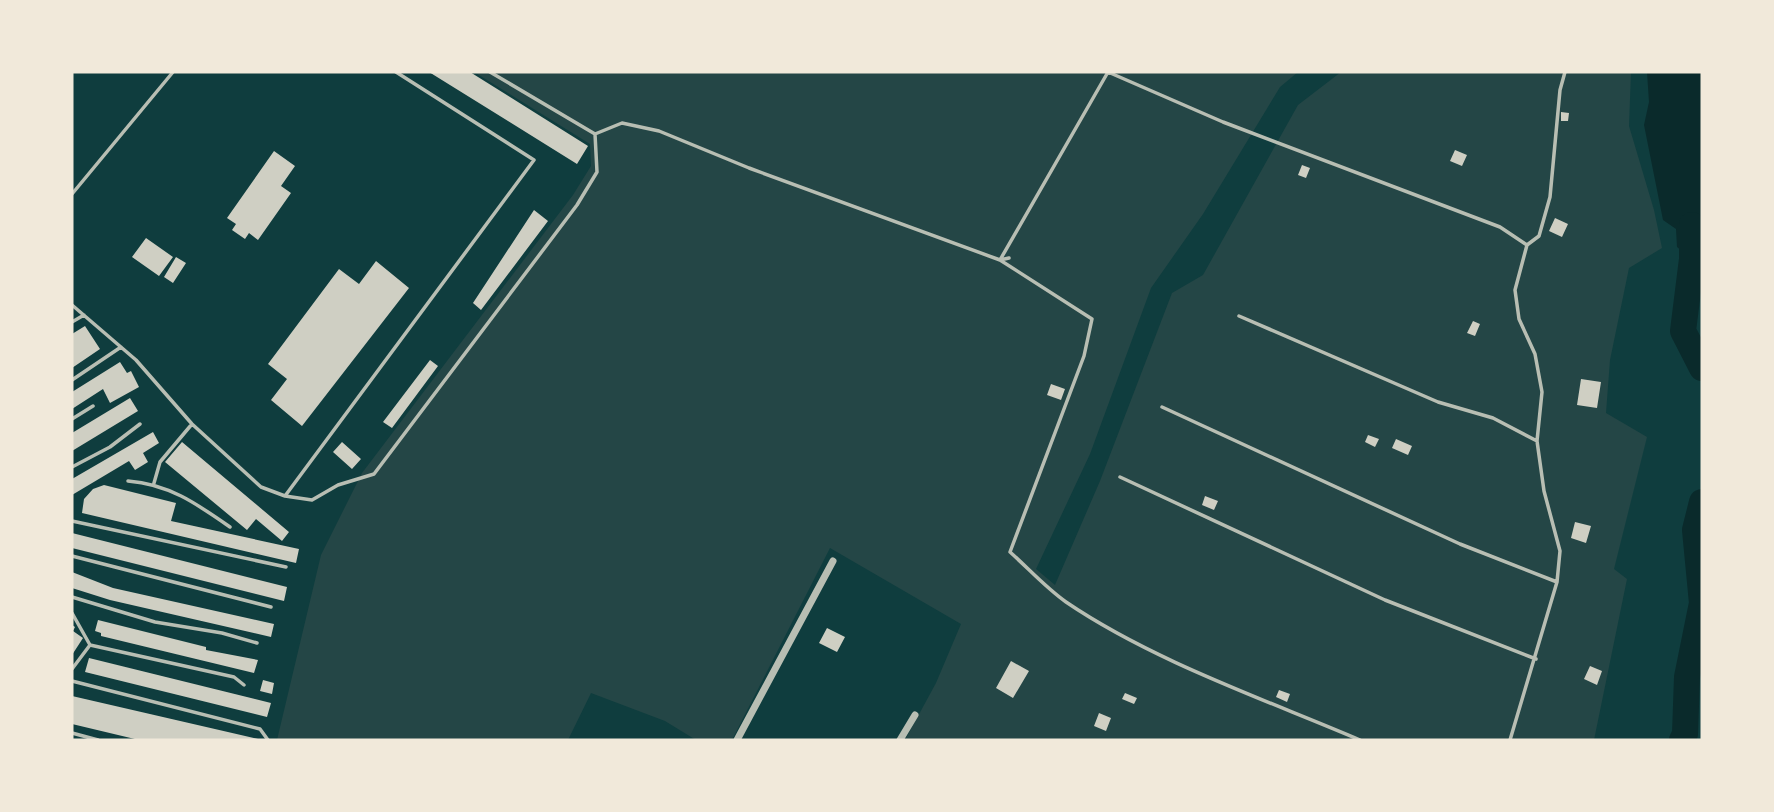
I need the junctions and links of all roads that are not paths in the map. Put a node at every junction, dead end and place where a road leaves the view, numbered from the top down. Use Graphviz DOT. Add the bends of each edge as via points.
graph roads {
  1 [pos="173,72"];
  2 [pos="396,72"];
  3 [pos="490,72"];
  4 [pos="1108,72"];
  5 [pos="1565,72"];
  6 [pos="595,134"];
  7 [pos="72,194"];
  8 [pos="1527,245"];
  9 [pos="1009,258"];
  10 [pos="1000,260"];
  11 [pos="72,305"];
  12 [pos="84,315"];
  13 [pos="1239,316"];
  14 [pos="72,322"];
  15 [pos="121,347"];
  16 [pos="72,380"];
  17 [pos="93,406"];
  18 [pos="1162,407"];
  19 [pos="72,419"];
  20 [pos="140,424"];
  21 [pos="192,424"];
  22 [pos="1536,441"];
  23 [pos="72,467"];
  24 [pos="1120,477"];
  25 [pos="128,481"];
  26 [pos="154,483"];
  27 [pos="285,496"];
  28 [pos="72,521"];
  29 [pos="230,527"];
  30 [pos="72,556"];
  31 [pos="833,561"];
  32 [pos="286,567"];
  33 [pos="1557,582"];
  34 [pos="72,597"];
  35 [pos="271,607"];
  36 [pos="72,613"];
  37 [pos="257,643"];
  38 [pos="90,645"];
  39 [pos="1536,659"];
  40 [pos="72,669"];
  41 [pos="72,681"];
  42 [pos="244,685"];
  43 [pos="915,715"];
  44 [pos="72,733"];
  45 [pos="98,740"];
  46 [pos="268,740"];
  47 [pos="737,740"];
  48 [pos="900,740"];
  49 [pos="1360,740"];
  50 [pos="1510,740"];
  1 -- 7 [label="lane"];
  2 -- 27 [label="lane" via="534,160"];
  3 -- 6 [label="lane"];
  4 -- 8 [label="lane" via="1223,122 1500,227"];
  4 -- 10 [label="lane"];
  5 -- 8 [label="lane" via="1550,197 1539,236"];
  6 -- 10 [label="lane" via="622,123 659,131"];
  6 -- 27 [label="lane" via="597,172 578,205 374,474 338,485 312,500"];
  8 -- 22 [label="lane" via="1514,290 1542,392"];
  9 -- 10 [label="lane"];
  10 -- 49 [label="lane" via="1092,319 1084,356 1010,552 1064,600 1103,625"];
  11 -- 12 [label="lane"];
  12 -- 14 [label="lane"];
  12 -- 15 [label="lane"];
  13 -- 22 [label="lane" via="1438,402 1493,418"];
  15 -- 16 [label="lane"];
  15 -- 21 [label="lane"];
  17 -- 19 [label="lane"];
  18 -- 33 [label="lane" via="1461,544"];
  20 -- 23 [label="lane"];
  21 -- 26 [label="lane" via="160,461"];
  21 -- 27 [label="lane" via="261,487"];
  22 -- 33 [label="lane" via="1560,551"];
  24 -- 39 [label="lane" via="1385,600"];
  25 -- 26 [label="lane"];
  26 -- 29 [label="lane" via="187,497"];
  28 -- 32 [label="lane"];
  30 -- 35 [label="lane"];
  31 -- 47 [label="street"];
  33 -- 39 [label="lane"];
  34 -- 37 [label="lane" via="155,622"];
  36 -- 38 [label="lane"];
  38 -- 40 [label="lane"];
  38 -- 42 [label="lane" via="234,677"];
  39 -- 50 [label="lane"];
  41 -- 46 [label="lane" via="260,729"];
  43 -- 48 [label="street"];
  44 -- 45 [label="lane"];
}
